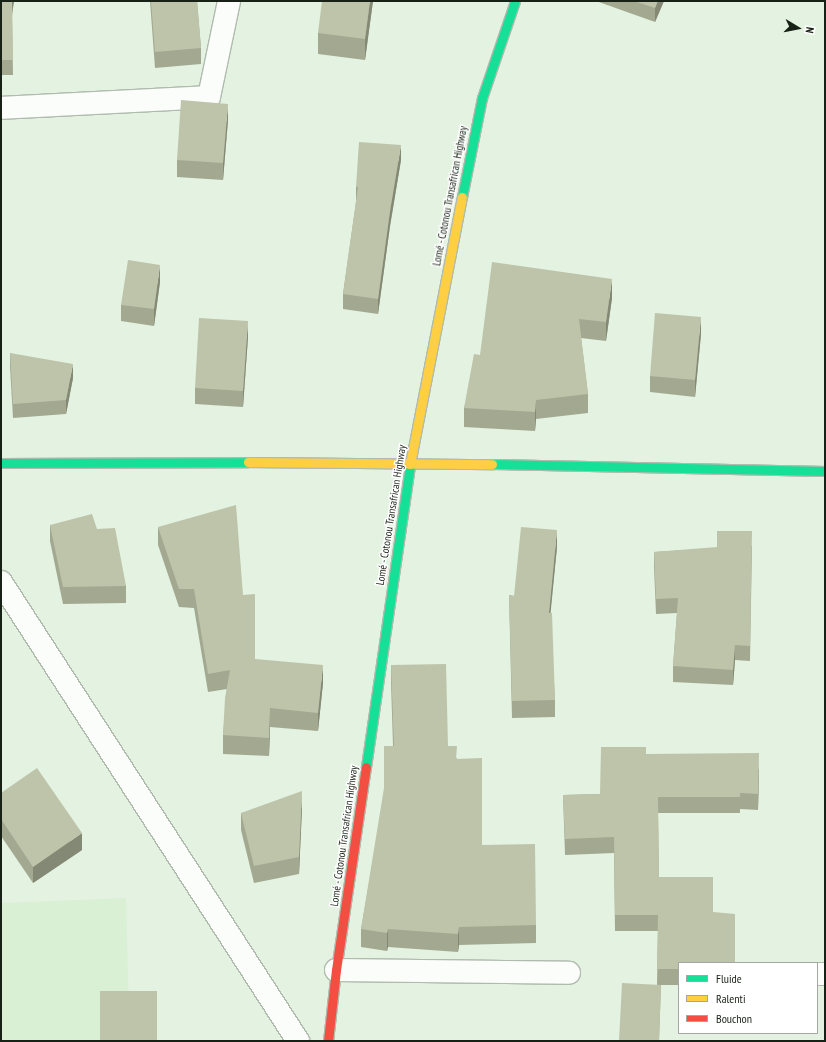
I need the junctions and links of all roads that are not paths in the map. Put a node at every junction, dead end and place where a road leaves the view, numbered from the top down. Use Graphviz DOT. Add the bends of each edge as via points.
graph roads {
  1 [pos="229,1"];
  2 [pos="515,1"];
  3 [pos="1,108"];
  4 [pos="410,462"];
  5 [pos="1,463"];
  6 [pos="825,471"];
  7 [pos="1,582"];
  8 [pos="336,970"];
  9 [pos="569,973"];
  10 [pos="298,1041"];
  11 [pos="328,1041"];
  1 -- 3 [label="street" via="209,97"];
  2 -- 4 [label="main road, Lomé - Cotonou Transafrican Highway" via="482,98"];
  4 -- 5 [label="main road"];
  4 -- 6 [label="main road"];
  4 -- 8 [label="main road, Lomé - Cotonou Transafrican Highway"];
  7 -- 10 [label="street"];
  8 -- 9 [label="street"];
  8 -- 11 [label="main road, Lomé - Cotonou Transafrican Highway"];
}
